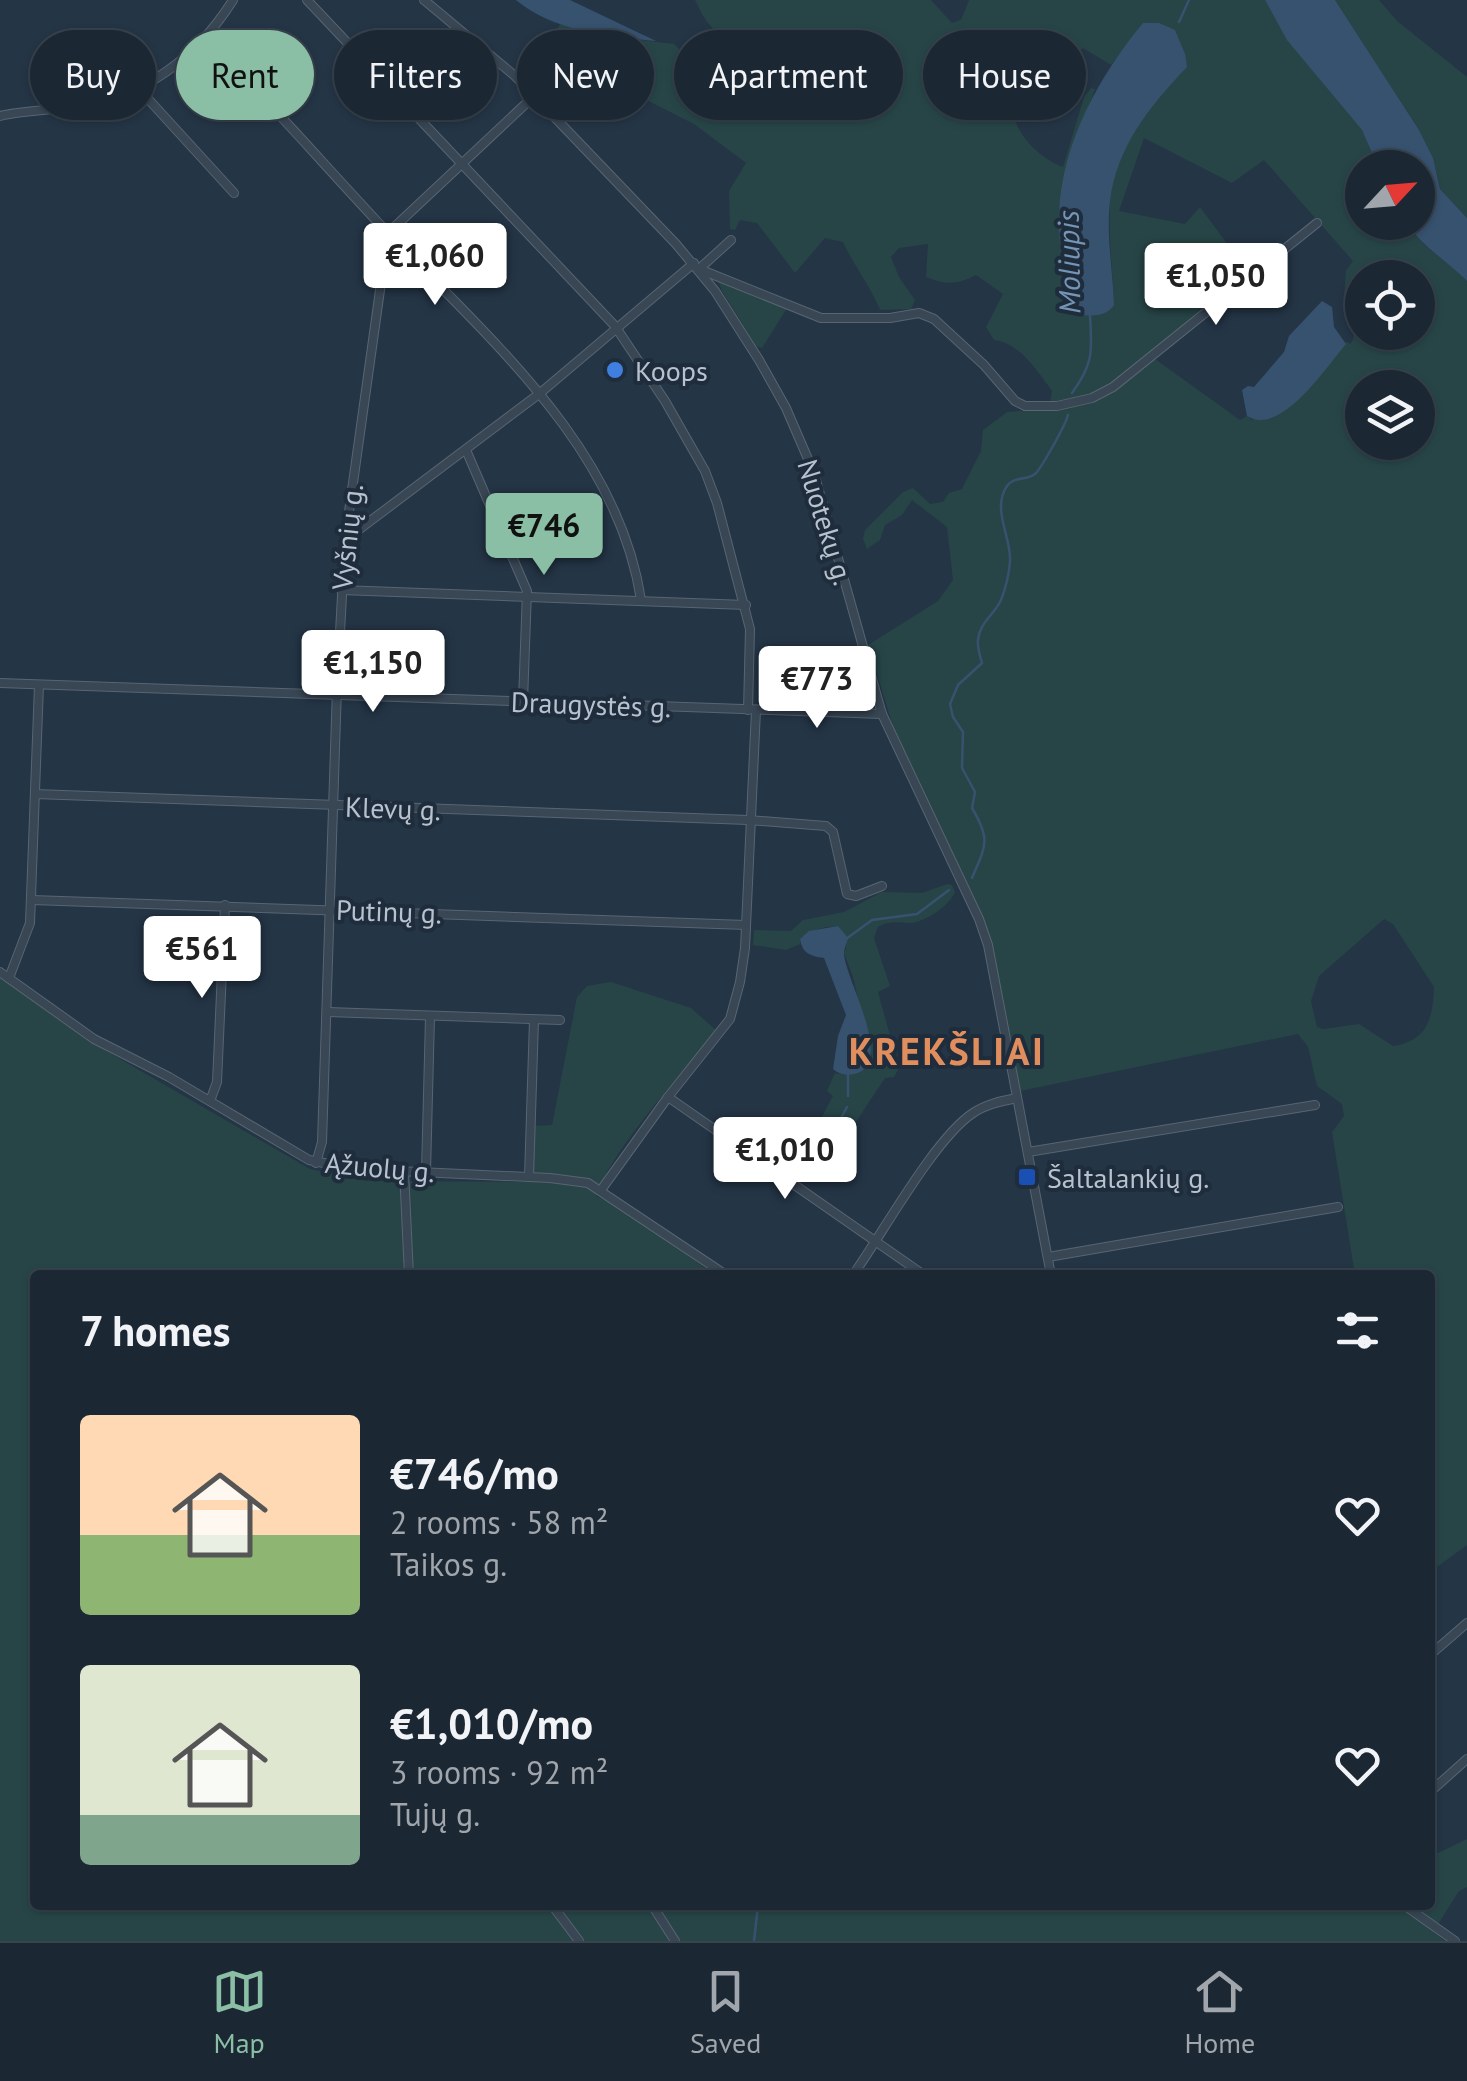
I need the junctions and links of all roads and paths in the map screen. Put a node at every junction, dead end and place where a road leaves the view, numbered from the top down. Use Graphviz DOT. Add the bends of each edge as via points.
graph roads {
  1 [pos="233,0"];
  2 [pos="307,0"];
  3 [pos="424,0"];
  4 [pos="212,30"];
  5 [pos="517,81"];
  6 [pos="156,106"];
  7 [pos="30,112"];
  8 [pos="517,112"];
  9 [pos="0,116"];
  10 [pos="283,120"];
  11 [pos="557,120"];
  12 [pos="461,165"];
  13 [pos="234,193"];
  14 [pos="1317,223"];
  15 [pos="388,233"];
  16 [pos="731,240"];
  17 [pos="696,266"];
  18 [pos="618,329"];
  19 [pos="539,394"];
  20 [pos="466,450"];
  21 [pos="345,540"];
  22 [pos="341,590"];
  23 [pos="528,596"];
  24 [pos="641,600"];
  25 [pos="746,605"];
  26 [pos="0,682"];
  27 [pos="39,684"];
  28 [pos="336,695"];
  29 [pos="523,701"];
  30 [pos="752,710"];
  31 [pos="882,714"];
  32 [pos="35,794"];
  33 [pos="334,806"];
  34 [pos="751,820"];
  35 [pos="882,886"];
  36 [pos="32,900"];
  37 [pos="225,906"];
  38 [pos="330,909"];
  39 [pos="746,925"];
  40 [pos="0,972"];
  41 [pos="9,978"];
  42 [pos="328,1012"];
  43 [pos="430,1016"];
  44 [pos="534,1020"];
  45 [pos="560,1020"];
  46 [pos="668,1096"];
  47 [pos="1017,1098"];
  48 [pos="210,1101"];
  49 [pos="1315,1105"];
  50 [pos="1028,1152"];
  51 [pos="316,1163"];
  52 [pos="404,1171"];
  53 [pos="426,1172"];
  54 [pos="529,1177"];
  55 [pos="601,1190"];
  56 [pos="1338,1208"];
  57 [pos="876,1242"];
  58 [pos="1048,1257"];
  59 [pos="408,1270"];
  60 [pos="719,1270"];
  61 [pos="856,1270"];
  62 [pos="917,1270"];
  63 [pos="1050,1270"];
  64 [pos="1467,1624"];
  65 [pos="1435,1651"];
  66 [pos="1467,1759"];
  67 [pos="1435,1788"];
  68 [pos="556,1910"];
  69 [pos="655,1910"];
  70 [pos="1411,1910"];
  71 [pos="579,1941"];
  72 [pos="675,1941"];
  73 [pos="1456,1941"];
  1 -- 4 [label="street"];
  2 -- 12 [label="street"];
  3 -- 5 [label="street, Nuotekų g."];
  6 -- 13 [label="street"];
  7 -- 9 [label="street"];
  8 -- 12 [label="street"];
  10 -- 15 [label="street"];
  11 -- 17 [label="street, Nuotekų g."];
  12 -- 15 [label="street"];
  12 -- 18 [label="street"];
  14 -- 17 [label="street" via="1113,386 1057,406 1015,401 934,319 918,313 821,318"];
  15 -- 19 [label="street"];
  15 -- 21 [label="street, Vyšnių g."];
  16 -- 17 [label="street"];
  17 -- 18 [label="street"];
  17 -- 31 [label="street, Nuotekų g." via="786,408 814,473"];
  18 -- 19 [label="street"];
  18 -- 25 [label="street" via="705,471"];
  19 -- 20 [label="street"];
  19 -- 24 [label="street" via="583,454 613,512"];
  20 -- 21 [label="street"];
  20 -- 23 [label="street"];
  21 -- 22 [label="street, Vyšnių g."];
  22 -- 23 [label="street"];
  22 -- 28 [label="street, Vyšnių g."];
  23 -- 24 [label="street"];
  23 -- 29 [label="street"];
  24 -- 25 [label="street"];
  25 -- 30 [label="street"];
  26 -- 27 [label="street, Draugystės g."];
  27 -- 28 [label="street, Draugystės g."];
  27 -- 32 [label="street"];
  28 -- 29 [label="street, Draugystės g."];
  28 -- 33 [label="street, Vyšnių g."];
  29 -- 30 [label="street, Draugystės g."];
  30 -- 31 [label="street, Draugystės g."];
  30 -- 34 [label="street"];
  31 -- 47 [label="street, Nuotekų g." via="984,932"];
  32 -- 33 [label="street, Klevų g."];
  32 -- 36 [label="street"];
  33 -- 34 [label="street, Klevų g."];
  33 -- 38 [label="street, Vyšnių g."];
  34 -- 35 [label="street, Klevų g." via="826,826 847,894"];
  34 -- 39 [label="street"];
  36 -- 37 [label="street, Putinų g."];
  36 -- 41 [label="street" via="28,936"];
  37 -- 38 [label="street, Putinų g."];
  37 -- 48 [label="street" via="217,1082"];
  38 -- 39 [label="street, Putinų g."];
  38 -- 42 [label="street, Vyšnių g."];
  39 -- 46 [label="street" via="730,1019"];
  40 -- 41 [label="street, Ąžuolų g."];
  41 -- 48 [label="street, Ąžuolų g." via="94,1038"];
  42 -- 43 [label="street"];
  42 -- 51 [label="street, Vyšnių g."];
  43 -- 44 [label="street"];
  43 -- 53 [label="street"];
  44 -- 45 [label="street"];
  44 -- 54 [label="street"];
  46 -- 55 [label="street"];
  46 -- 57 [label="street"];
  47 -- 50 [label="street, Nuotekų g."];
  47 -- 57 [label="street" via="962,1120"];
  48 -- 51 [label="street, Ąžuolų g."];
  49 -- 50 [label="street"];
  50 -- 58 [label="street, Nuotekų g."];
  51 -- 52 [label="street, Ąžuolų g."];
  52 -- 53 [label="street, Ąžuolų g."];
  52 -- 59 [label="street"];
  53 -- 54 [label="street, Ąžuolų g."];
  54 -- 55 [label="street, Ąžuolų g." via="576,1180"];
  55 -- 60 [label="street, Ąžuolų g."];
  56 -- 58 [label="street"];
  57 -- 61 [label="street"];
  57 -- 62 [label="street"];
  58 -- 63 [label="street, Nuotekų g."];
  64 -- 65 [label="street"];
  66 -- 67 [label="street"];
  68 -- 71 [label="street"];
  69 -- 72 [label="street"];
  70 -- 73 [label="street"];
}
